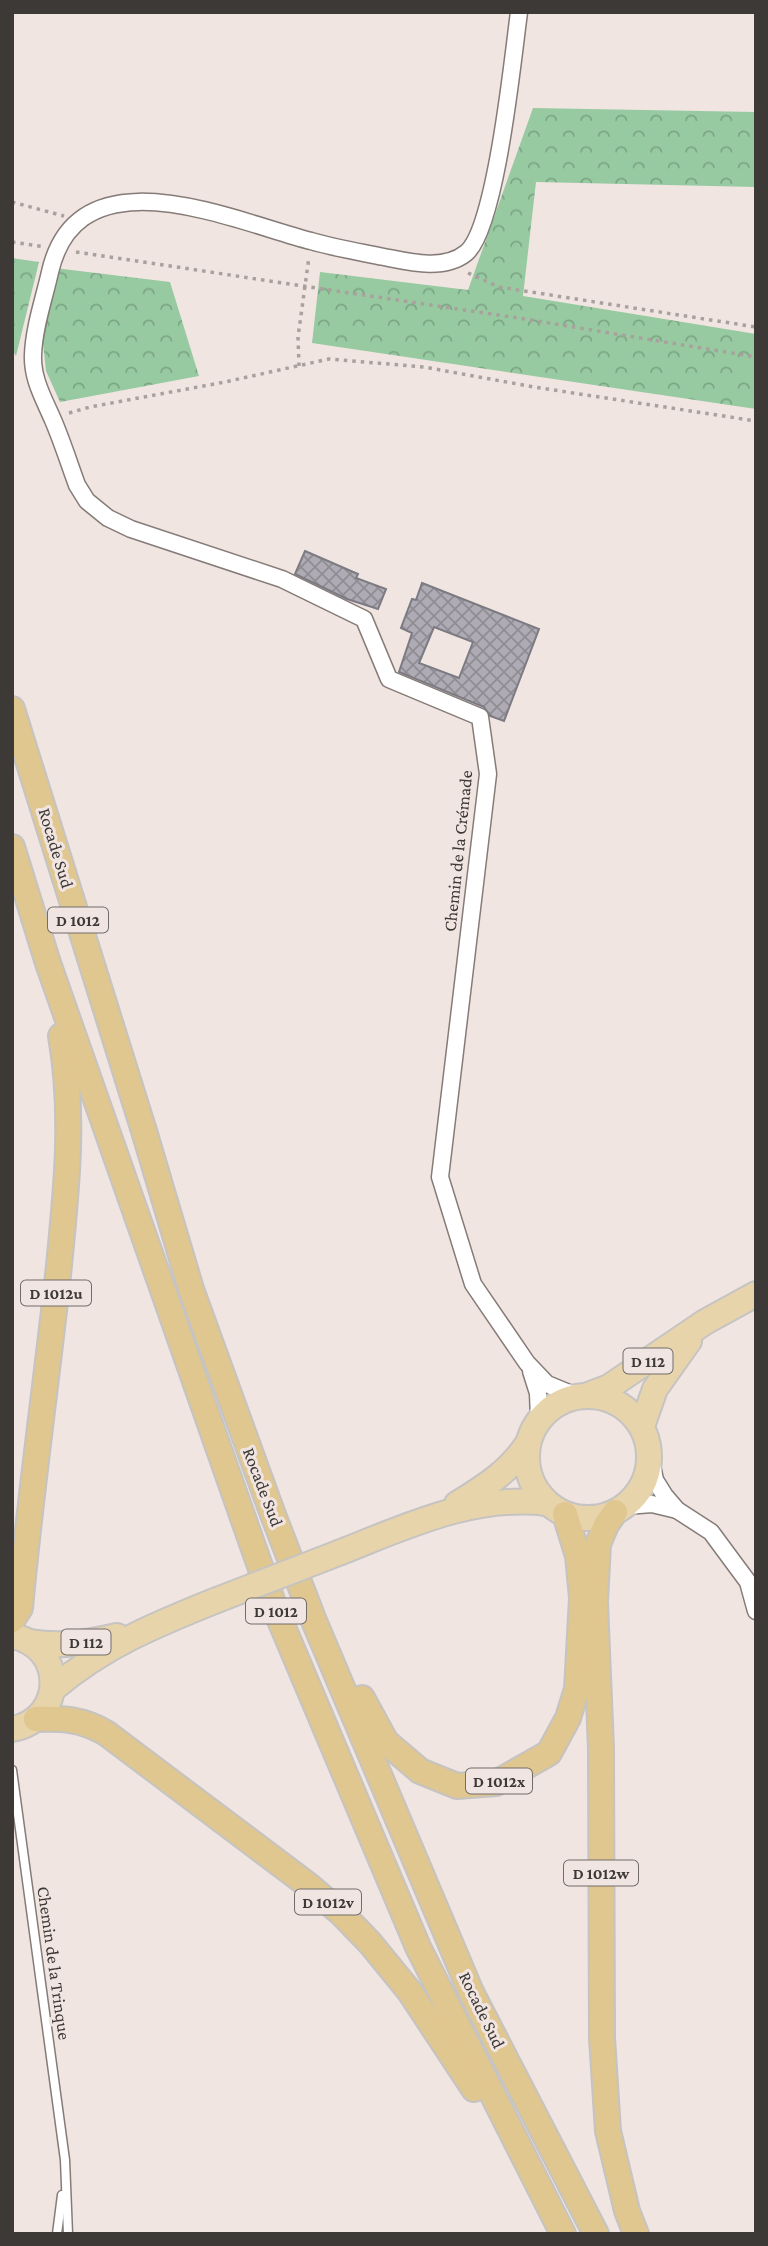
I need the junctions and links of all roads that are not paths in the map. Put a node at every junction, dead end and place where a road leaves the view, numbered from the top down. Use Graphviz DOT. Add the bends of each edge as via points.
graph roads {
  1 [pos="519,12"];
  2 [pos="12,709"];
  3 [pos="12,847"];
  4 [pos="48,963"];
  5 [pos="756,1294"];
  6 [pos="705,1322"];
  7 [pos="527,1363"];
  8 [pos="582,1396"];
  9 [pos="539,1419"];
  10 [pos="642,1426"];
  11 [pos="528,1443"];
  12 [pos="650,1457"];
  13 [pos="556,1509"];
  14 [pos="620,1509"];
  15 [pos="677,1510"];
  16 [pos="442,1513"];
  17 [pos="756,1611"];
  18 [pos="12,1620"];
  19 [pos="314,1621"];
  20 [pos="142,1630"];
  21 [pos="21,1639"];
  22 [pos="53,1689"];
  23 [pos="36,1719"];
  24 [pos="12,1729"];
  25 [pos="12,1770"];
  26 [pos="65,2160"];
  27 [pos="538,2185"];
  28 [pos="57,2234"];
  29 [pos="68,2234"];
  30 [pos="563,2234"];
  31 [pos="596,2234"];
  32 [pos="636,2234"];
  1 -- 7 [label="street, Chemin de la Crémade" via="496,175 478,236 466,253 447,262 414,263 312,242 166,203 119,203 90,212 55,249 33,357 37,384 81,494 97,511 131,529 282,579 364,620 389,679 480,717 488,774 440,1177 473,1284"];
  2 -- 19 [label="highway, Rocade Sud / D 1012" via="191,1290"];
  3 -- 4 [label="highway, Rocade Sud / D 1012"];
  4 -- 18 [label="highway, D 1012u" via="66,1064 69,1160 20,1608"];
  4 -- 27 [label="highway, Rocade Sud / D 1012" via="274,1606 418,1947"];
  5 -- 6 [label="main road, D 112"];
  6 -- 8 [label="main road, D 112" via="609,1387"];
  6 -- 10 [label="main road, D 112" via="655,1389"];
  7 -- 8 [label="street" via="547,1384"];
  7 -- 9 [label="street" via="538,1393"];
  8 -- 9 [label="main road" via="556,1405"];
  8 -- 10 [label="main road" via="604,1397 619,1404"];
  9 -- 11 [label="main road"];
  10 -- 12 [label="main road"];
  11 -- 13 [label="main road" via="529,1476 536,1491"];
  11 -- 16 [label="main road, D 112" via="498,1478"];
  12 -- 14 [label="main road" via="639,1492"];
  12 -- 15 [label="street" via="655,1480"];
  13 -- 14 [label="main road" via="590,1518"];
  13 -- 16 [label="main road, D 112" via="503,1502"];
  13 -- 19 [label="highway, D 1012x" via="578,1556 582,1598 577,1689 549,1753 496,1783 457,1786 420,1771 386,1742"];
  14 -- 15 [label="street" via="652,1504"];
  14 -- 32 [label="highway, D 1012w" via="598,1544 595,1602 601,1749 602,2038 608,2132"];
  15 -- 17 [label="street" via="711,1532 748,1582"];
  16 -- 20 [label="main road, D 112, bridge"];
  19 -- 31 [label="highway, Rocade Sud / D 1012" via="471,1992"];
  20 -- 21 [label="main road, D 112" via="76,1644"];
  20 -- 22 [label="main road, D 112" via="88,1661"];
  21 -- 22 [label="main road" via="46,1657"];
  22 -- 23 [label="main road"];
  23 -- 24 [label="main road"];
  23 -- 27 [label="highway, D 1012v" via="73,1718 106,1733 341,1913 410,1992"];
  25 -- 26 [label="lane, Chemin de la Trinque"];
  26 -- 28 [label="lane"];
  26 -- 29 [label="lane"];
  27 -- 30 [label="highway, Rocade Sud / D 1012"];
}
